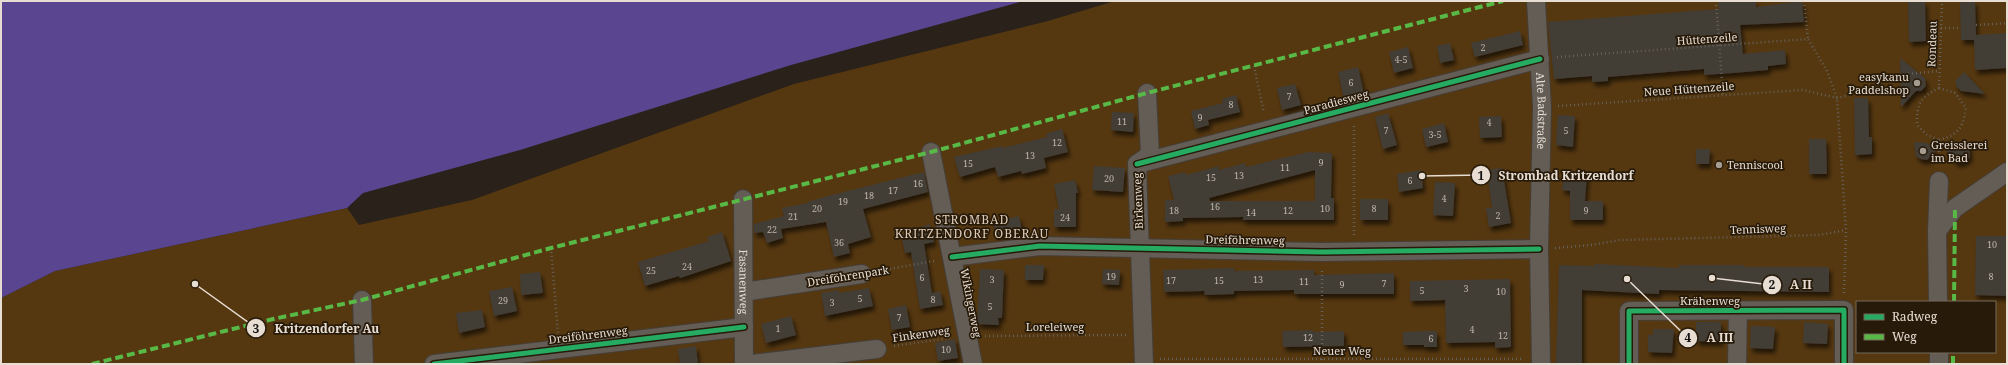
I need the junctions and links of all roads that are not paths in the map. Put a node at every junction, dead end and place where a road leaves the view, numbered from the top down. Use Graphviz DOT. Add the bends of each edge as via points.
graph roads {
  1 [pos="1536,1"];
  2 [pos="1540,59"];
  3 [pos="1147,93"];
  4 [pos="931,152"];
  5 [pos="1137,164"];
  6 [pos="2007,172"];
  7 [pos="1939,181"];
  8 [pos="743,200"];
  9 [pos="1937,231"];
  10 [pos="1140,248"];
  11 [pos="1539,249"];
  12 [pos="952,258"];
  13 [pos="862,274"];
  14 [pos="744,292"];
  15 [pos="362,300"];
  16 [pos="1938,301"];
  17 [pos="1738,311"];
  18 [pos="744,327"];
  19 [pos="877,349"];
  20 [pos="1939,353"];
  21 [pos="1144,362"];
  22 [pos="1541,362"];
  23 [pos="364,364"];
  24 [pos="434,364"];
  25 [pos="744,364"];
  26 [pos="751,364"];
  27 [pos="973,364"];
  28 [pos="1629,364"];
  29 [pos="1737,364"];
  30 [pos="1844,364"];
  31 [pos="1939,364"];
  1 -- 2 [label="street, Alte Badstraße"];
  2 -- 5 [label="street, Paradiesweg"];
  2 -- 11 [label="street, Alte Badstraße" via="1542,107"];
  3 -- 5 [label="street, Birkenweg" via="1150,155"];
  4 -- 12 [label="street, Wikingerweg"];
  5 -- 10 [label="street, Birkenweg"];
  6 -- 9 [label="street" via="1955,208"];
  7 -- 9 [label="street"];
  8 -- 14 [label="street, Fasanenweg"];
  9 -- 16 [label="street"];
  10 -- 11 [label="street, Dreiföhrenweg" via="1322,252"];
  10 -- 12 [label="street, Dreiföhrenweg" via="1040,246"];
  10 -- 21 [label="street, Birkenweg"];
  11 -- 22 [label="street, Alte Badstraße"];
  12 -- 27 [label="street, Wikingerweg"];
  13 -- 14 [label="street, Dreiföhrenpark"];
  14 -- 18 [label="street, Fasanenweg"];
  15 -- 23 [label="street"];
  17 -- 28 [label="street, Krähenweg" via="1629,311"];
  17 -- 29 [label="street"];
  17 -- 30 [label="street, Krähenweg" via="1844,310"];
  18 -- 24 [label="street, Dreiföhrenweg"];
  18 -- 25 [label="street, Fasanenweg"];
  19 -- 26 [label="street"];
  20 -- 31 [label="street"];
}
